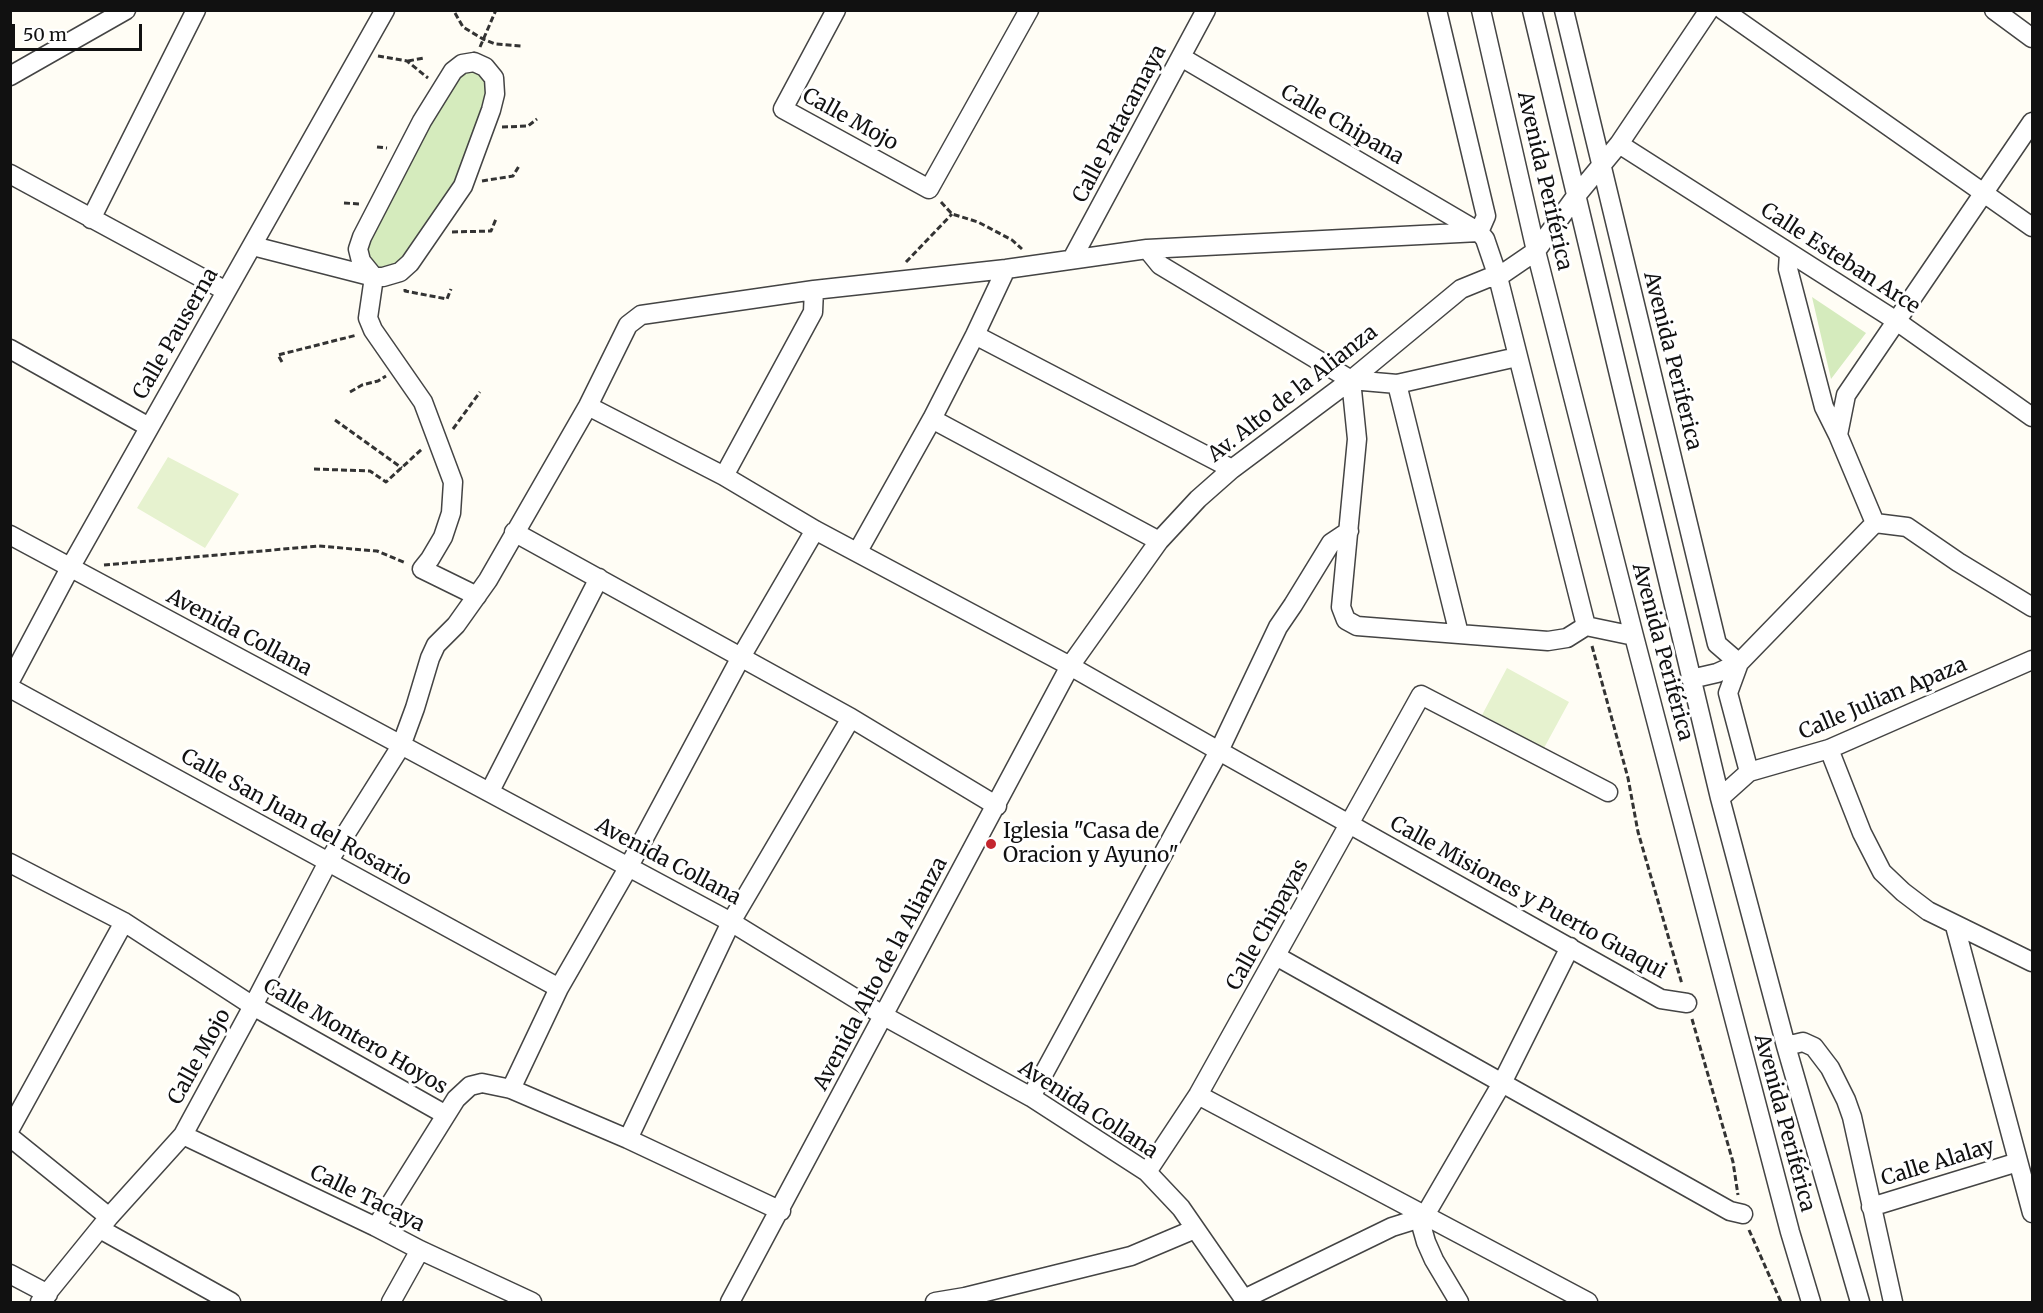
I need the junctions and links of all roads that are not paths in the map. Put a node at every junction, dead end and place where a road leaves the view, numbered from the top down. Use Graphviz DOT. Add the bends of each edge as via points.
graph roads {
  1 [pos="126,10"];
  2 [pos="196,10"];
  3 [pos="384,10"];
  4 [pos="836,10"];
  5 [pos="1029,10"];
  6 [pos="1206,10"];
  7 [pos="1437,10"];
  8 [pos="1481,10"];
  9 [pos="1532,10"];
  10 [pos="1564,10"];
  11 [pos="1709,10"];
  12 [pos="1723,10"];
  13 [pos="1994,10"];
  14 [pos="2032,38"];
  15 [pos="1181,57"];
  16 [pos="15,68"];
  17 [pos="2032,122"];
  18 [pos="1619,144"];
  19 [pos="1601,165"];
  20 [pos="10,174"];
  21 [pos="1984,193"];
  22 [pos="1576,196"];
  23 [pos="91,219"];
  24 [pos="2032,227"];
  25 [pos="1479,232"];
  26 [pos="253,246"];
  27 [pos="1147,249"];
  28 [pos="1536,251"];
  29 [pos="1790,253"];
  30 [pos="1072,260"];
  31 [pos="1006,269"];
  32 [pos="374,277"];
  33 [pos="1498,277"];
  34 [pos="814,290"];
  35 [pos="226,291"];
  36 [pos="1895,320"];
  37 [pos="975,335"];
  38 [pos="10,350"];
  39 [pos="1517,357"];
  40 [pos="1351,380"];
  41 [pos="1397,384"];
  42 [pos="588,406"];
  43 [pos="2032,417"];
  44 [pos="932,419"];
  45 [pos="149,427"];
  46 [pos="1838,435"];
  47 [pos="1232,469"];
  48 [pos="724,476"];
  49 [pos="1875,523"];
  50 [pos="815,530"];
  51 [pos="1349,531"];
  52 [pos="514,532"];
  53 [pos="10,535"];
  54 [pos="1159,541"];
  55 [pos="858,551"];
  56 [pos="74,570"];
  57 [pos="599,579"];
  58 [pos="477,597"];
  59 [pos="2032,607"];
  60 [pos="1586,626"];
  61 [pos="1459,634"];
  62 [pos="1634,636"];
  63 [pos="741,657"];
  64 [pos="2032,660"];
  65 [pos="1739,663"];
  66 [pos="1070,666"];
  67 [pos="1691,680"];
  68 [pos="10,681"];
  69 [pos="10,688"];
  70 [pos="851,718"];
  71 [pos="401,746"];
  72 [pos="1829,750"];
  73 [pos="1219,751"];
  74 [pos="1749,772"];
  75 [pos="490,791"];
  76 [pos="1608,792"];
  77 [pos="1720,798"];
  78 [pos="997,806"];
  79 [pos="1350,824"];
  80 [pos="328,862"];
  81 [pos="10,863"];
  82 [pos="628,868"];
  83 [pos="124,922"];
  84 [pos="731,922"];
  85 [pos="1955,926"];
  86 [pos="1570,947"];
  87 [pos="1276,956"];
  88 [pos="2030,958"];
  89 [pos="559,988"];
  90 [pos="1687,1003"];
  91 [pos="254,1006"];
  92 [pos="884,1016"];
  93 [pos="1786,1046"];
  94 [pos="1502,1083"];
  95 [pos="511,1089"];
  96 [pos="1198,1095"];
  97 [pos="1030,1097"];
  98 [pos="446,1115"];
  99 [pos="10,1129"];
  100 [pos="183,1135"];
  101 [pos="10,1137"];
  102 [pos="628,1139"];
  103 [pos="2018,1162"];
  104 [pos="1147,1172"];
  105 [pos="1871,1207"];
  106 [pos="781,1211"];
  107 [pos="2032,1213"];
  108 [pos="1743,1214"];
  109 [pos="1424,1217"];
  110 [pos="104,1223"];
  111 [pos="376,1227"];
  112 [pos="1195,1229"];
  113 [pos="420,1250"];
  114 [pos="10,1274"];
  115 [pos="44,1298"];
  116 [pos="965,1300"];
  117 [pos="1245,1301"];
  118 [pos="231,1302"];
  119 [pos="391,1302"];
  120 [pos="532,1302"];
  121 [pos="730,1302"];
  122 [pos="935,1302"];
  123 [pos="1459,1302"];
  124 [pos="1588,1302"];
  125 [pos="1811,1302"];
  126 [pos="1860,1302"];
  127 [pos="1893,1302"];
  1 -- 16 [label="street"];
  2 -- 23 [label="street"];
  3 -- 26 [label="street, Calle Pauserna"];
  4 -- 5 [label="street, Calle Mojo" via="783,109 929,189"];
  6 -- 15 [label="street, Calle Patacamaya"];
  7 -- 25 [label="street" via="1486,216"];
  8 -- 28 [label="street, Avenida Periférica"];
  9 -- 22 [label="street, Avenida Periférica"];
  10 -- 19 [label="street, Avenida Periferica"];
  11 -- 18 [label="street, Av. Alto de la Alianza"];
  12 -- 21 [label="street"];
  13 -- 14 [label="street"];
  15 -- 25 [label="street, Calle Chipana"];
  15 -- 30 [label="street, Calle Patacamaya"];
  17 -- 21 [label="street"];
  18 -- 19 [label="street, Av. Alto de la Alianza"];
  18 -- 29 [label="street, Calle Esteban Arce"];
  19 -- 22 [label="street, Av. Alto de la Alianza"];
  19 -- 65 [label="street, Avenida Periferica" via="1717,644"];
  20 -- 23 [label="street"];
  21 -- 24 [label="street"];
  21 -- 36 [label="street"];
  22 -- 28 [label="street, Av. Alto de la Alianza"];
  22 -- 67 [label="street, Avenida Periférica"];
  23 -- 35 [label="street"];
  25 -- 27 [label="street, Calle Mojo"];
  25 -- 33 [label="street"];
  26 -- 32 [label="street"];
  26 -- 35 [label="street, Calle Pauserna"];
  27 -- 30 [label="street, Calle Mojo"];
  27 -- 40 [label="street" via="1160,265"];
  28 -- 33 [label="street, Av. Alto de la Alianza"];
  28 -- 62 [label="street, Avenida Periférica"];
  29 -- 36 [label="street, Calle Esteban Arce"];
  29 -- 46 [label="street" via="1788,269 1824,407"];
  30 -- 31 [label="street, Calle Mojo"];
  31 -- 34 [label="street, Calle Mojo"];
  31 -- 37 [label="street"];
  32 -- 32 [label="street" via="358,249 362,237 422,121 453,71 474,62 494,78 495,94 464,183 410,263 400,272"];
  32 -- 58 [label="street" via="368,318 423,402 453,482 451,513 443,537 422,569"];
  33 -- 39 [label="street"];
  33 -- 40 [label="street, Av. Alto de la Alianza" via="1461,289"];
  34 -- 42 [label="street, Calle Mojo" via="641,315 628,326"];
  34 -- 48 [label="street" via="813,312"];
  35 -- 45 [label="street, Calle Pauserna"];
  36 -- 43 [label="street, Calle Esteban Arce"];
  36 -- 46 [label="street" via="1846,395"];
  37 -- 44 [label="street"];
  37 -- 47 [label="street"];
  38 -- 45 [label="street"];
  39 -- 41 [label="street"];
  39 -- 60 [label="street"];
  40 -- 41 [label="street"];
  40 -- 47 [label="street, Av. Alto de la Alianza"];
  40 -- 51 [label="street" via="1357,439"];
  41 -- 61 [label="street"];
  42 -- 48 [label="street, Calle Misiones y Puerto Guaqui"];
  42 -- 52 [label="street, Calle Mojo"];
  44 -- 54 [label="street"];
  44 -- 55 [label="street"];
  45 -- 56 [label="street, Calle Pauserna"];
  46 -- 49 [label="street"];
  47 -- 54 [label="street, Av. Alto de la Alianza"];
  48 -- 50 [label="street, Calle Misiones y Puerto Guaqui"];
  49 -- 59 [label="street" via="1907,527"];
  49 -- 65 [label="street"];
  50 -- 55 [label="street, Calle Misiones y Puerto Guaqui"];
  50 -- 63 [label="street"];
  51 -- 61 [label="street" via="1341,607 1346,620 1357,626"];
  51 -- 73 [label="street" via="1331,543 1278,627"];
  52 -- 57 [label="street"];
  52 -- 58 [label="street, Calle Mojo"];
  53 -- 56 [label="street, Avenida Collana"];
  54 -- 66 [label="street, Av. Alto de la Alianza"];
  55 -- 66 [label="street, Calle Misiones y Puerto Guaqui"];
  56 -- 68 [label="street, Calle Pauserna"];
  56 -- 71 [label="street, Avenida Collana"];
  57 -- 63 [label="street"];
  57 -- 75 [label="street"];
  58 -- 71 [label="street, Calle Mojo" via="436,645"];
  60 -- 61 [label="street" via="1567,638 1548,641"];
  60 -- 62 [label="street"];
  62 -- 125 [label="street, Avenida Periférica"];
  63 -- 70 [label="street"];
  63 -- 82 [label="street"];
  64 -- 72 [label="street, Calle Julian Apaza"];
  65 -- 67 [label="street"];
  65 -- 74 [label="street" via="1728,693"];
  66 -- 73 [label="street, Calle Misiones y Puerto Guaqui"];
  66 -- 78 [label="street, Avenida Alto de la Alianza"];
  67 -- 77 [label="street, Avenida Periférica"];
  69 -- 80 [label="street, Calle San Juan del Rosario"];
  70 -- 78 [label="street"];
  70 -- 84 [label="street"];
  71 -- 75 [label="street, Avenida Collana"];
  71 -- 80 [label="street, Calle Mojo"];
  72 -- 74 [label="street, Calle Julian Apaza"];
  72 -- 85 [label="street" via="1881,872 1928,911"];
  73 -- 79 [label="street, Calle Misiones y Puerto Guaqui"];
  73 -- 97 [label="street"];
  74 -- 77 [label="street"];
  75 -- 82 [label="street, Avenida Collana"];
  76 -- 79 [label="street, Calle Chipayas" via="1421,694"];
  77 -- 93 [label="street, Avenida Periférica"];
  78 -- 92 [label="street, Avenida Alto de la Alianza"];
  79 -- 86 [label="street, Calle Misiones y Puerto Guaqui"];
  79 -- 87 [label="street, Calle Chipayas"];
  80 -- 89 [label="street, Calle San Juan del Rosario"];
  80 -- 91 [label="street, Calle Mojo"];
  81 -- 83 [label="street, Calle Montero Hoyos"];
  82 -- 84 [label="street, Avenida Collana"];
  82 -- 89 [label="street"];
  83 -- 91 [label="street, Calle Montero Hoyos"];
  83 -- 99 [label="street"];
  84 -- 92 [label="street, Avenida Collana"];
  84 -- 102 [label="street"];
  85 -- 88 [label="street"];
  85 -- 103 [label="street"];
  86 -- 90 [label="street, Calle Misiones y Puerto Guaqui" via="1661,999"];
  86 -- 94 [label="street"];
  87 -- 94 [label="street"];
  87 -- 96 [label="street, Calle Chipayas"];
  89 -- 95 [label="street"];
  91 -- 98 [label="street, Calle Montero Hoyos"];
  91 -- 100 [label="street, Calle Mojo"];
  92 -- 97 [label="street, Avenida Collana"];
  92 -- 106 [label="street, Avenida Alto de la Alianza"];
  93 -- 105 [label="street" via="1803,1042 1814,1047 1839,1084 1852,1117"];
  93 -- 126 [label="street, Avenida Periférica"];
  94 -- 108 [label="street" via="1730,1211"];
  94 -- 109 [label="street"];
  95 -- 98 [label="street, Calle Montero Hoyos" via="482,1083 470,1086"];
  95 -- 102 [label="street, Calle Montero Hoyos"];
  96 -- 104 [label="street, Calle Chipayas"];
  96 -- 109 [label="street"];
  97 -- 104 [label="street, Avenida Collana"];
  98 -- 111 [label="street"];
  100 -- 110 [label="street, Calle Mojo"];
  100 -- 111 [label="street, Calle Tacaya"];
  101 -- 110 [label="street"];
  102 -- 106 [label="street, Calle Montero Hoyos"];
  103 -- 105 [label="street, Calle Alalay"];
  103 -- 107 [label="street"];
  104 -- 112 [label="street, Avenida Collana"];
  105 -- 127 [label="street"];
  106 -- 121 [label="street, Avenida Alto de la Alianza"];
  109 -- 117 [label="street" via="1392,1227"];
  109 -- 123 [label="street" via="1426,1242"];
  109 -- 124 [label="street"];
  110 -- 115 [label="street, Calle Mojo"];
  110 -- 118 [label="street"];
  111 -- 113 [label="street, Calle Tacaya"];
  112 -- 116 [label="street" via="1131,1256"];
  112 -- 117 [label="street, Avenida Collana"];
  113 -- 119 [label="street"];
  113 -- 120 [label="street, Calle Tacaya"];
  114 -- 115 [label="street"];
  116 -- 122 [label="street"];
}
